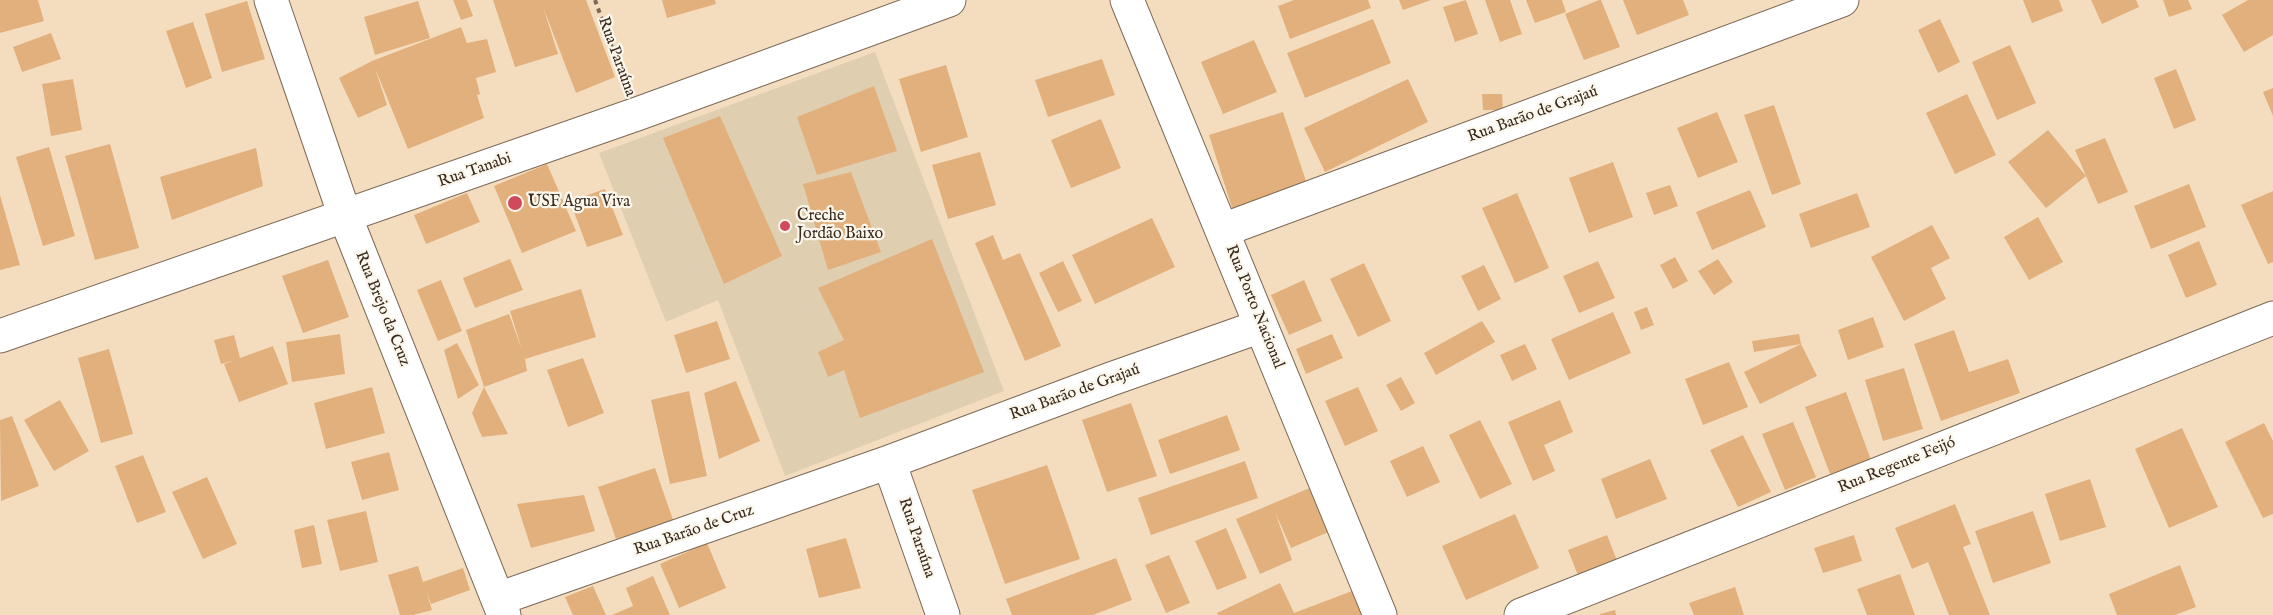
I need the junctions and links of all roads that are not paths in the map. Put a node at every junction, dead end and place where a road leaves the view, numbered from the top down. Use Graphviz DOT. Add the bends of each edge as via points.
graph roads {
  1 [pos="271,0"];
  2 [pos="949,0"];
  3 [pos="1127,0"];
  4 [pos="1842,0"];
  5 [pos="345,216"];
  6 [pos="1223,230"];
  7 [pos="2273,318"];
  8 [pos="1261,326"];
  9 [pos="0,336"];
  10 [pos="889,462"];
  11 [pos="501,607"];
  12 [pos="943,615"];
  13 [pos="1380,615"];
  14 [pos="1521,615"];
  1 -- 5 [label="street, Rua Brejo da Cruz"];
  2 -- 5 [label="street, Rua Tanabi"];
  3 -- 6 [label="street, Rua Porto Nacional"];
  4 -- 6 [label="street, Rua Barão de Grajaú"];
  5 -- 9 [label="street, Rua Tanabi"];
  5 -- 11 [label="street, Rua Brejo da Cruz"];
  6 -- 8 [label="street, Rua Porto Nacional"];
  7 -- 14 [label="street, Rua Regente Feijó"];
  8 -- 10 [label="street, Rua Barão de Grajaú"];
  8 -- 13 [label="street, Rua Porto Nacional"];
  10 -- 11 [label="street, Rua Barão de Cruz"];
  10 -- 12 [label="street, Rua Paraúna"];
}
